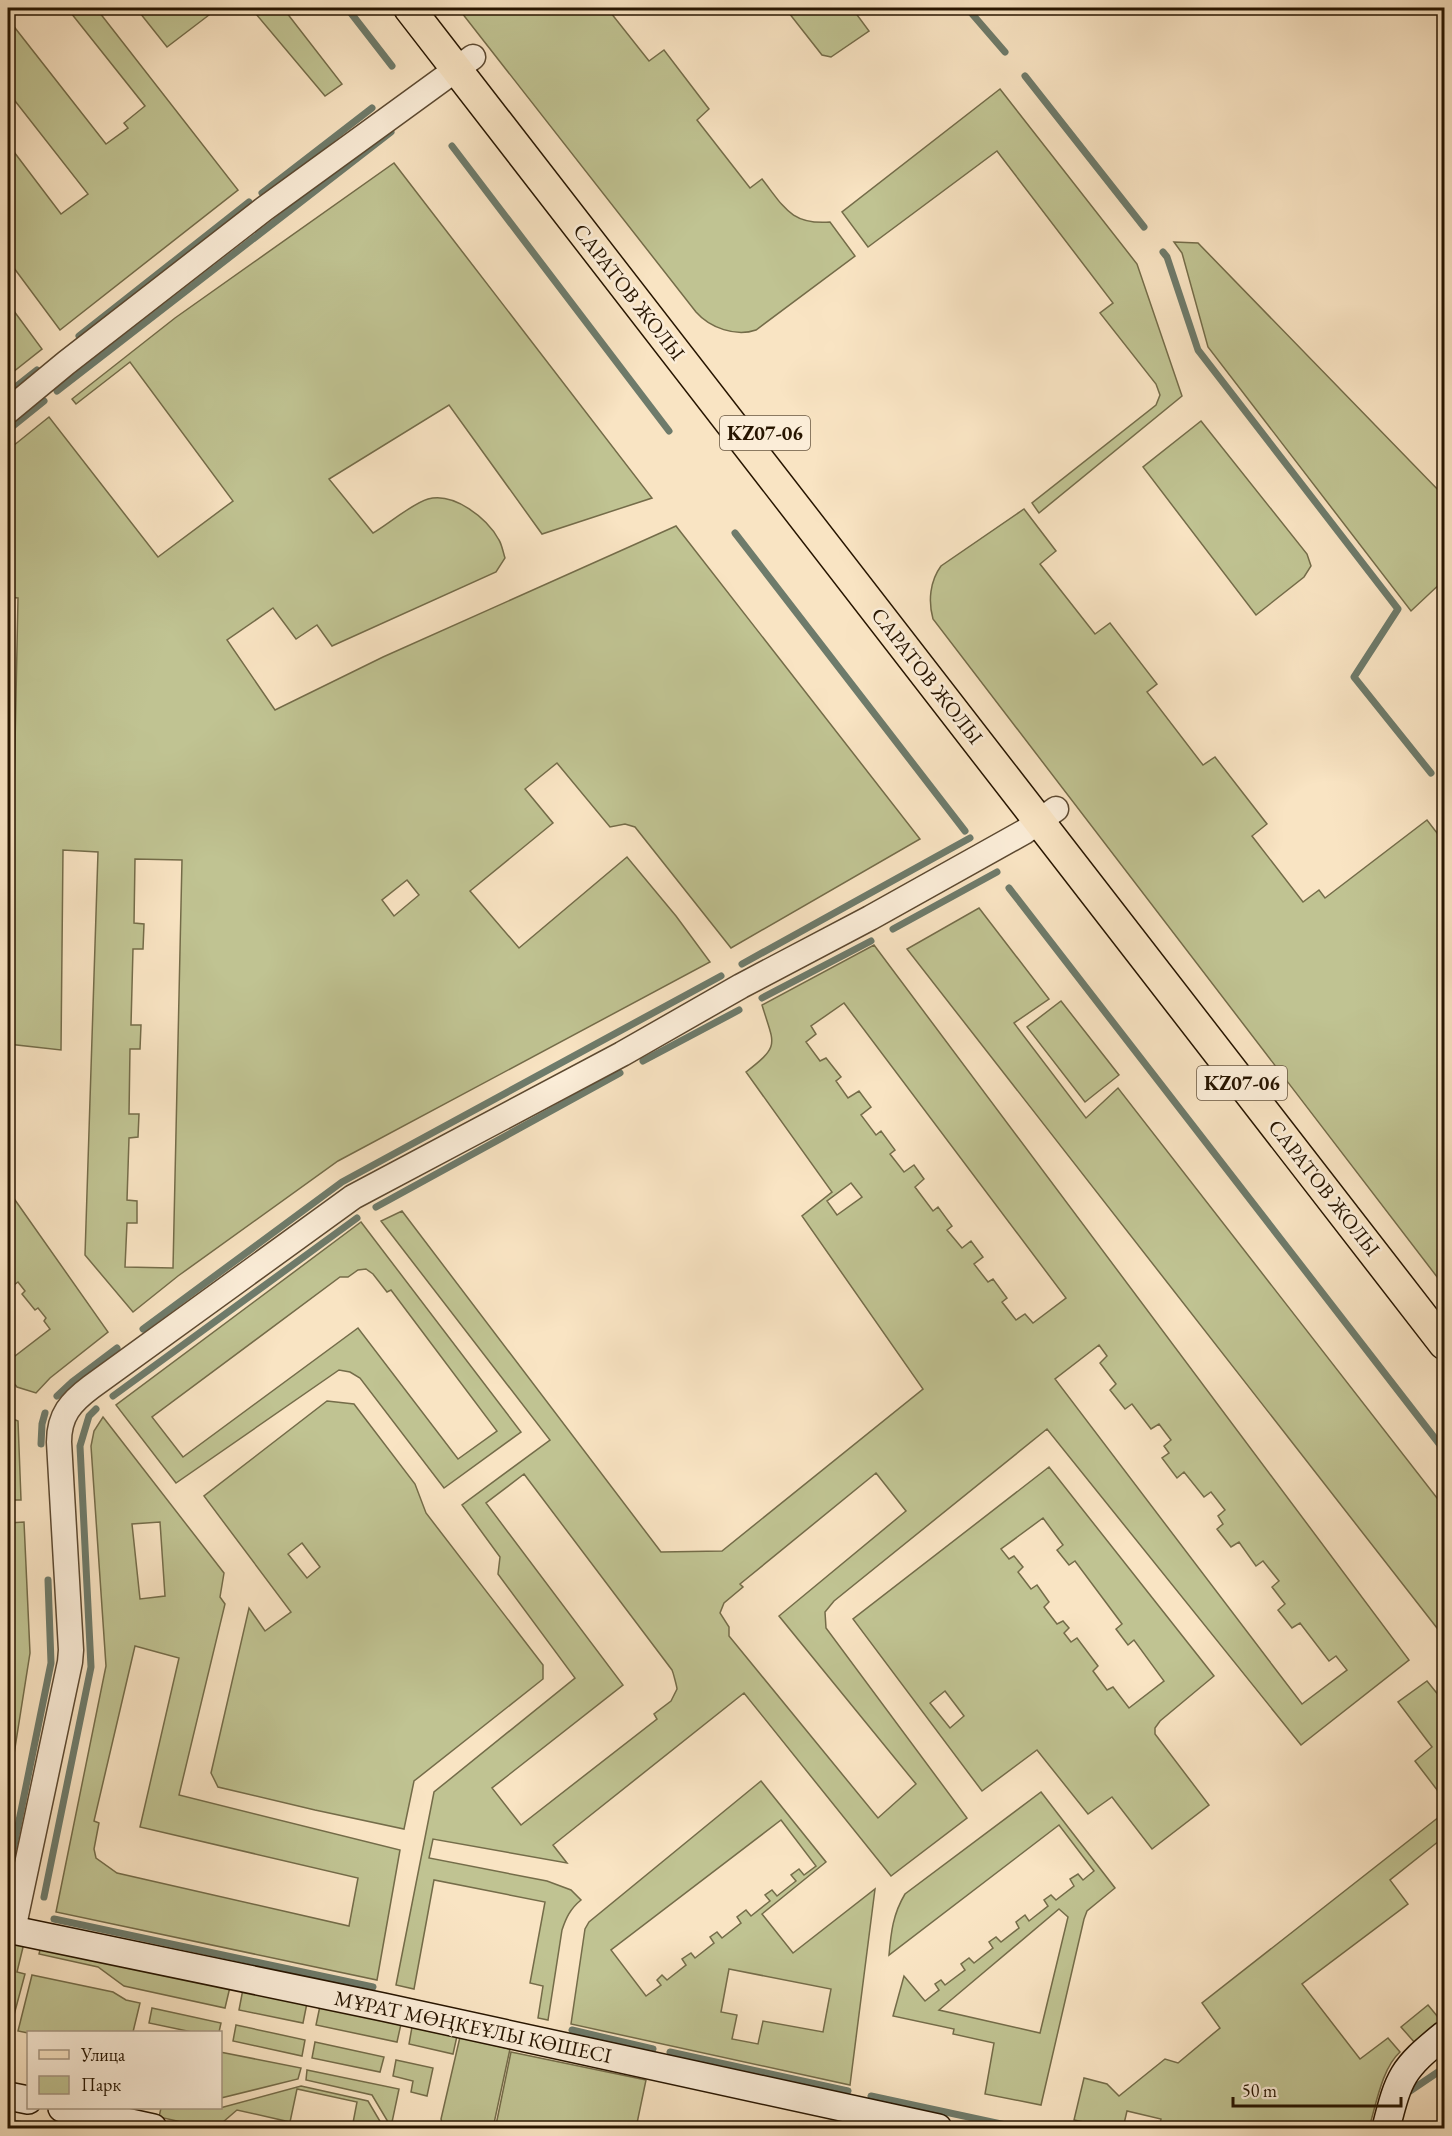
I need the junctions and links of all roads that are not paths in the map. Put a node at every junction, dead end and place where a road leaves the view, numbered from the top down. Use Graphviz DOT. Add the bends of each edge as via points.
graph roads {
  1 [pos="409,8"];
  2 [pos="435,8"];
  3 [pos="465,63"];
  4 [pos="8,411"];
  5 [pos="1048,815"];
  6 [pos="1444,1311"];
  7 [pos="1444,1344"];
  8 [pos="10,1930"];
  9 [pos="1444,2035"];
  10 [pos="8,2096"];
  11 [pos="27,2100"];
  12 [pos="67,2109"];
  13 [pos="153,2128"];
  14 [pos="938,2128"];
  15 [pos="1386,2128"];
  1 -- 3 [label="main road, САРАТОВ ЖОЛЫ / KZ07-06"];
  2 -- 3 [label="main road, САРАТОВ ЖОЛЫ / KZ07-06"];
  3 -- 4 [label="street" via="264,209"];
  3 -- 5 [label="main road, САРАТОВ ЖОЛЫ / KZ07-06"];
  5 -- 6 [label="main road, САРАТОВ ЖОЛЫ / KZ07-06"];
  5 -- 7 [label="main road, САРАТОВ ЖОЛЫ / KZ07-06"];
  5 -- 8 [label="street" via="881,912 353,1197 70,1405 60,1426 59,1442 70,1662"];
  8 -- 14 [label="main road, МҰРАТ МӨҢКЕҰЛЫ КӨШЕСІ"];
  9 -- 15 [label="main road" via="1405,2071 1396,2088"];
  10 -- 11 [label="main road"];
  12 -- 13 [label="main road"];
}
